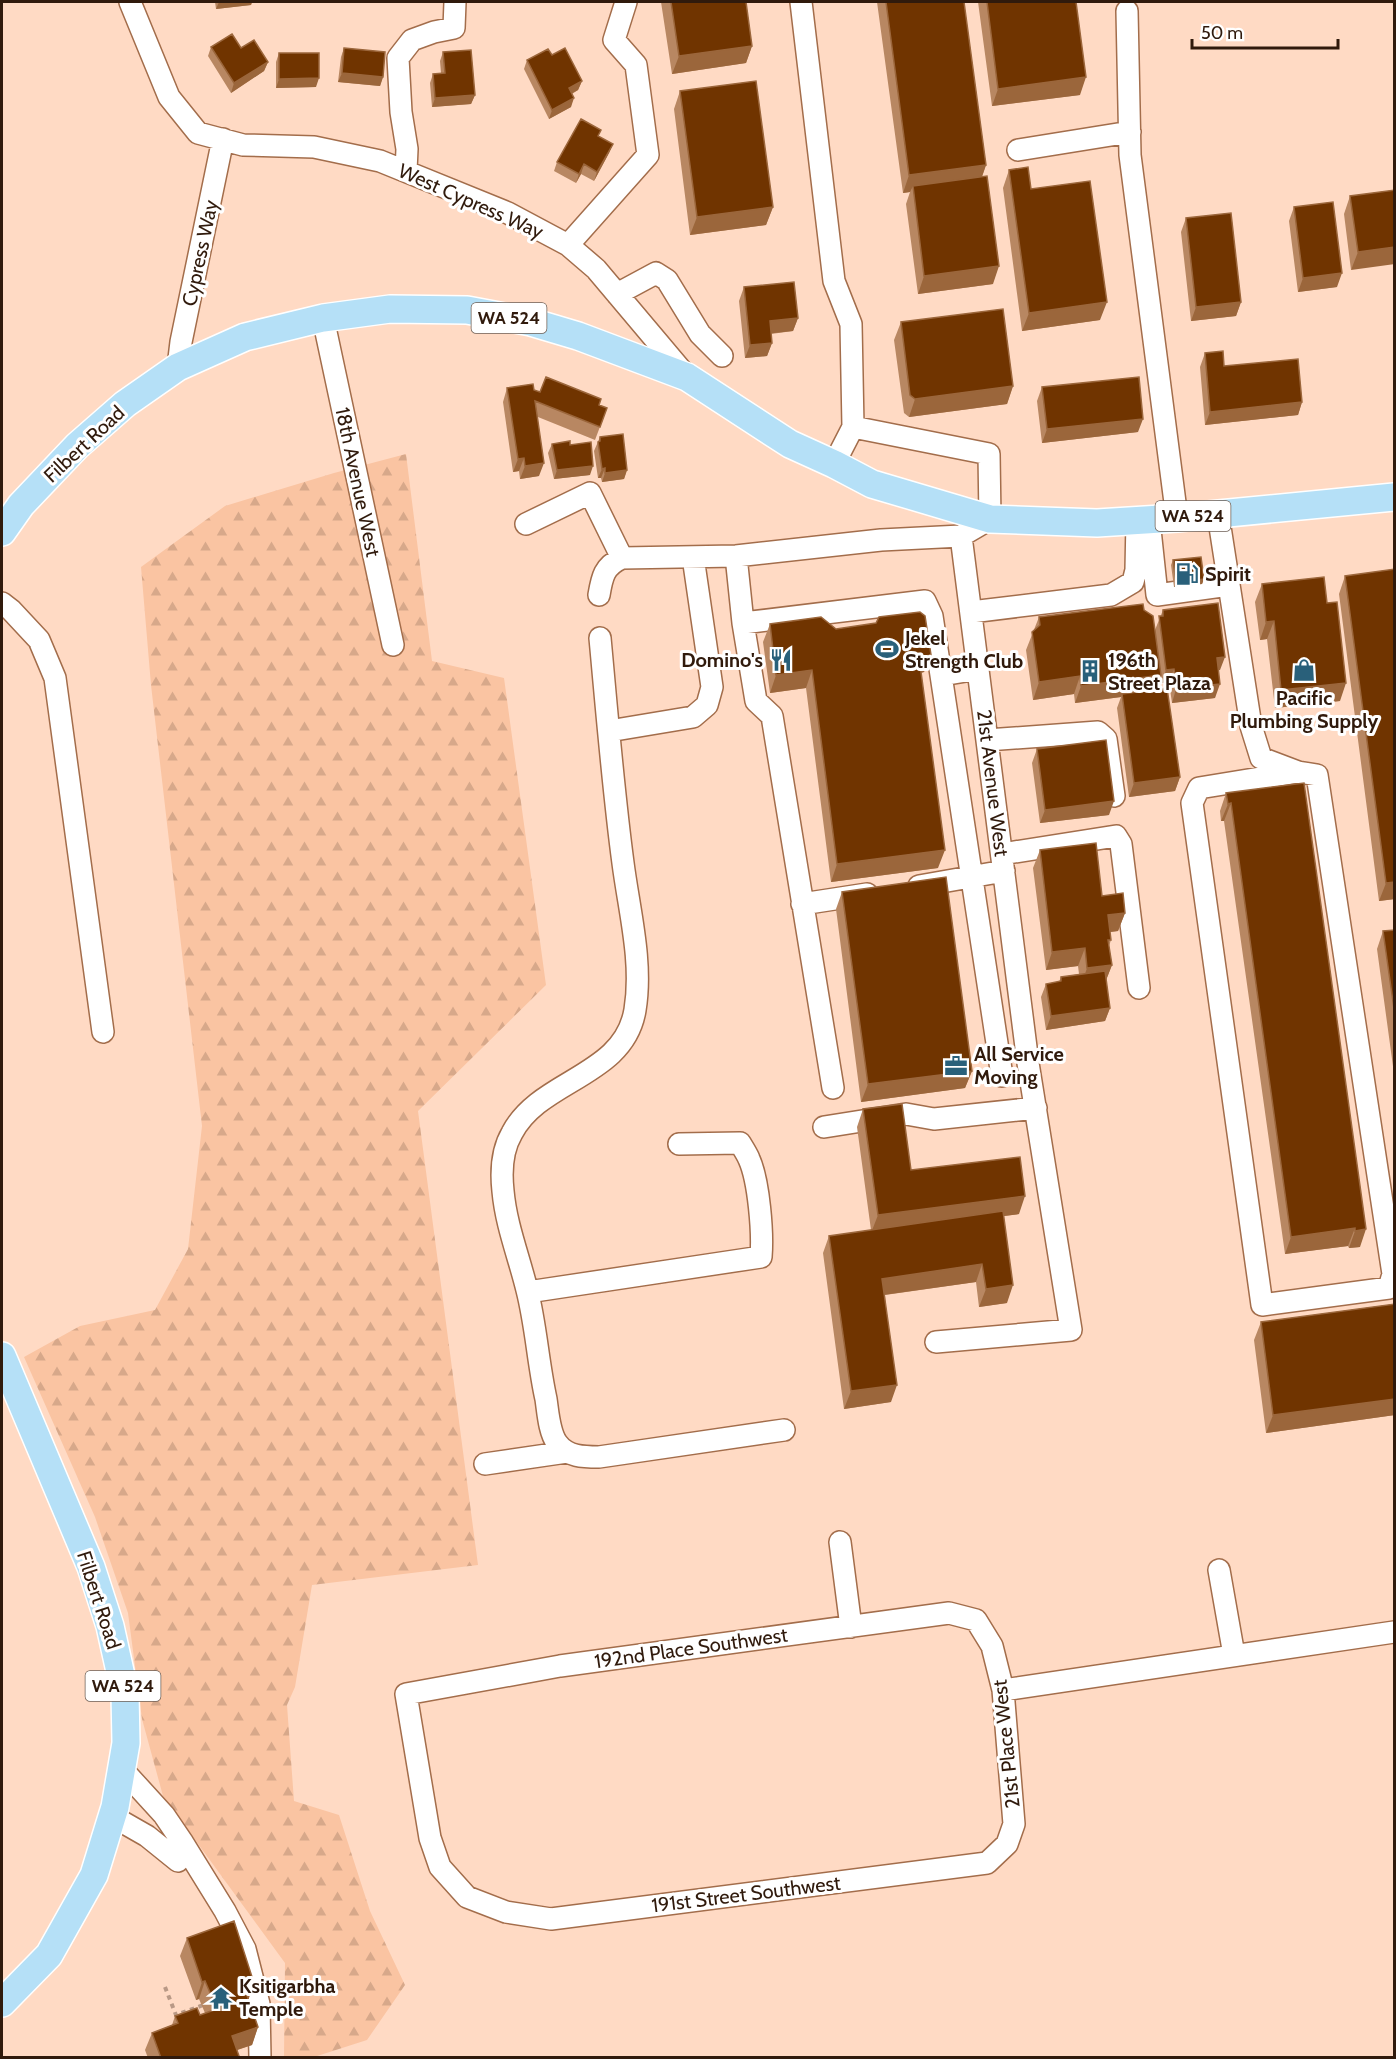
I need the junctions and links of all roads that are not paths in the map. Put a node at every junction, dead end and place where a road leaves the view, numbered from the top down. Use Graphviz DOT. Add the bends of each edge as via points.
graph roads {
  1 [pos="130,2"];
  2 [pos="455,2"];
  3 [pos="626,2"];
  4 [pos="801,2"];
  5 [pos="1127,11"];
  6 [pos="1130,132"];
  7 [pos="223,139"];
  8 [pos="1018,150"];
  9 [pos="406,171"];
  10 [pos="568,245"];
  11 [pos="617,294"];
  12 [pos="323,318"];
  13 [pos="722,356"];
  14 [pos="178,367"];
  15 [pos="687,377"];
  16 [pos="853,427"];
  17 [pos="834,464"];
  18 [pos="1395,497"];
  19 [pos="1218,514"];
  20 [pos="1178,518"];
  21 [pos="990,519"];
  22 [pos="1143,520"];
  23 [pos="526,524"];
  24 [pos="2,532"];
  25 [pos="961,536"];
  26 [pos="736,556"];
  27 [pos="693,557"];
  28 [pos="622,558"];
  29 [pos="1229,585"];
  30 [pos="599,595"];
  31 [pos="2,603"];
  32 [pos="971,612"];
  33 [pos="743,623"];
  34 [pos="600,638"];
  35 [pos="393,645"];
  36 [pos="978,669"];
  37 [pos="942,675"];
  38 [pos="609,731"];
  39 [pos="987,740"];
  40 [pos="1298,772"];
  41 [pos="1114,796"];
  42 [pos="1003,862"];
  43 [pos="972,878"];
  44 [pos="904,888"];
  45 [pos="881,892"];
  46 [pos="802,904"];
  47 [pos="1139,988"];
  48 [pos="103,1032"];
  49 [pos="1002,1076"];
  50 [pos="833,1088"];
  51 [pos="1036,1108"];
  52 [pos="824,1127"];
  53 [pos="679,1144"];
  54 [pos="528,1292"];
  55 [pos="936,1342"];
  56 [pos="2,1356"];
  57 [pos="784,1430"];
  58 [pos="567,1452"];
  59 [pos="485,1464"];
  60 [pos="840,1542"];
  61 [pos="1219,1570"];
  62 [pos="976,1620"];
  63 [pos="851,1627"];
  64 [pos="1395,1632"];
  65 [pos="1234,1655"];
  66 [pos="1003,1690"];
  67 [pos="122,1769"];
  68 [pos="112,1816"];
  69 [pos="178,1861"];
  70 [pos="987,1863"];
  71 [pos="506,1912"];
  72 [pos="2,2003"];
  73 [pos="260,2058"];
  1 -- 7 [label="street, West Cypress Way" via="168,97 198,133"];
  2 -- 9 [label="street" via="454,28 412,40 398,58"];
  3 -- 10 [label="street" via="614,40 636,65 648,155"];
  4 -- 16 [label="street" via="834,280 851,324"];
  5 -- 6 [label="street"];
  6 -- 8 [label="street"];
  6 -- 20 [label="street"];
  7 -- 9 [label="street, West Cypress Way" via="243,145 314,147 380,161"];
  7 -- 14 [label="street, Cypress Way"];
  9 -- 10 [label="street, West Cypress Way" via="508,213"];
  10 -- 11 [label="street, West Cypress Way"];
  11 -- 13 [label="street" via="656,273 667,280 700,334"];
  11 -- 15 [label="street, West Cypress Way"];
  12 -- 14 [label="main road, WA 524" via="245,337"];
  12 -- 15 [label="main road, WA 524" via="390,309 467,310 578,336"];
  12 -- 35 [label="street, 18th Avenue West"];
  14 -- 24 [label="main road, Filbert Road / WA 524" via="125,404 77,446 21,505"];
  15 -- 17 [label="main road, WA 524" via="790,444"];
  16 -- 17 [label="street"];
  16 -- 21 [label="street" via="989,454"];
  17 -- 21 [label="main road, WA 524" via="872,484"];
  18 -- 19 [label="main road, WA 524"];
  19 -- 20 [label="main road, WA 524"];
  19 -- 29 [label="street"];
  20 -- 22 [label="main road, WA 524"];
  21 -- 22 [label="main road, WA 524" via="1097,523"];
  21 -- 25 [label="street"];
  22 -- 29 [label="street" via="1158,595"];
  22 -- 32 [label="street" via="1133,582 1111,595"];
  23 -- 28 [label="street" via="590,493"];
  25 -- 26 [label="street" via="881,540"];
  25 -- 32 [label="street, 21st Avenue West"];
  26 -- 27 [label="street"];
  26 -- 33 [label="street"];
  27 -- 28 [label="street"];
  27 -- 38 [label="street" via="712,687 706,705 693,717"];
  28 -- 30 [label="street" via="611,563 602,578"];
  29 -- 40 [label="street" via="1251,726 1261,758"];
  31 -- 48 [label="street" via="39,640 55,678"];
  32 -- 36 [label="street, 21st Avenue West"];
  33 -- 37 [label="street" via="925,601 932,616"];
  33 -- 46 [label="street" via="756,701 772,716"];
  34 -- 38 [label="street"];
  36 -- 37 [label="street"];
  36 -- 39 [label="street, 21st Avenue West"];
  37 -- 43 [label="street"];
  38 -- 54 [label="street" via="636,961 635,1010 625,1039 617,1049 551,1094 523,1117 512,1133 502,1171 504,1203"];
  39 -- 41 [label="street" via="1098,732 1106,739"];
  39 -- 42 [label="street, 21st Avenue West"];
  40 -- 40 [label="street" via="1199,788 1192,803 1262,1305 1389,1288 1393,1274 1317,775"];
  42 -- 43 [label="street"];
  42 -- 47 [label="street" via="1116,836 1121,844"];
  42 -- 51 [label="street, 21st Avenue West"];
  43 -- 44 [label="street"];
  43 -- 49 [label="street"];
  45 -- 46 [label="street"];
  46 -- 50 [label="street"];
  51 -- 52 [label="street" via="934,1119 906,1114"];
  51 -- 55 [label="street, 21st Avenue West" via="1071,1330"];
  53 -- 54 [label="street" via="740,1143 750,1160 757,1194 761,1257"];
  54 -- 58 [label="street" via="552,1431"];
  56 -- 67 [label="main road, Filbert Road / WA 524" via="91,1568 110,1626 125,1694"];
  57 -- 58 [label="street" via="599,1457"];
  58 -- 59 [label="street"];
  60 -- 63 [label="street"];
  61 -- 65 [label="street"];
  62 -- 63 [label="street, 192nd Place Southwest" via="949,1613"];
  62 -- 66 [label="street, 21st Place West" via="992,1646"];
  63 -- 71 [label="street, 192nd Place Southwest" via="560,1666 406,1694 430,1838 440,1867 467,1897"];
  64 -- 65 [label="street"];
  65 -- 66 [label="street"];
  66 -- 70 [label="street, 21st Place West" via="1014,1824 1007,1844"];
  67 -- 68 [label="main road, Filbert Road / WA 524"];
  67 -- 73 [label="street" via="164,1815 245,1949 259,2004"];
  68 -- 69 [label="street" via="147,1836"];
  68 -- 72 [label="main road, Filbert Road / WA 524" via="94,1875 49,1955"];
  70 -- 71 [label="street, 191st Street Southwest" via="551,1919"];
}
